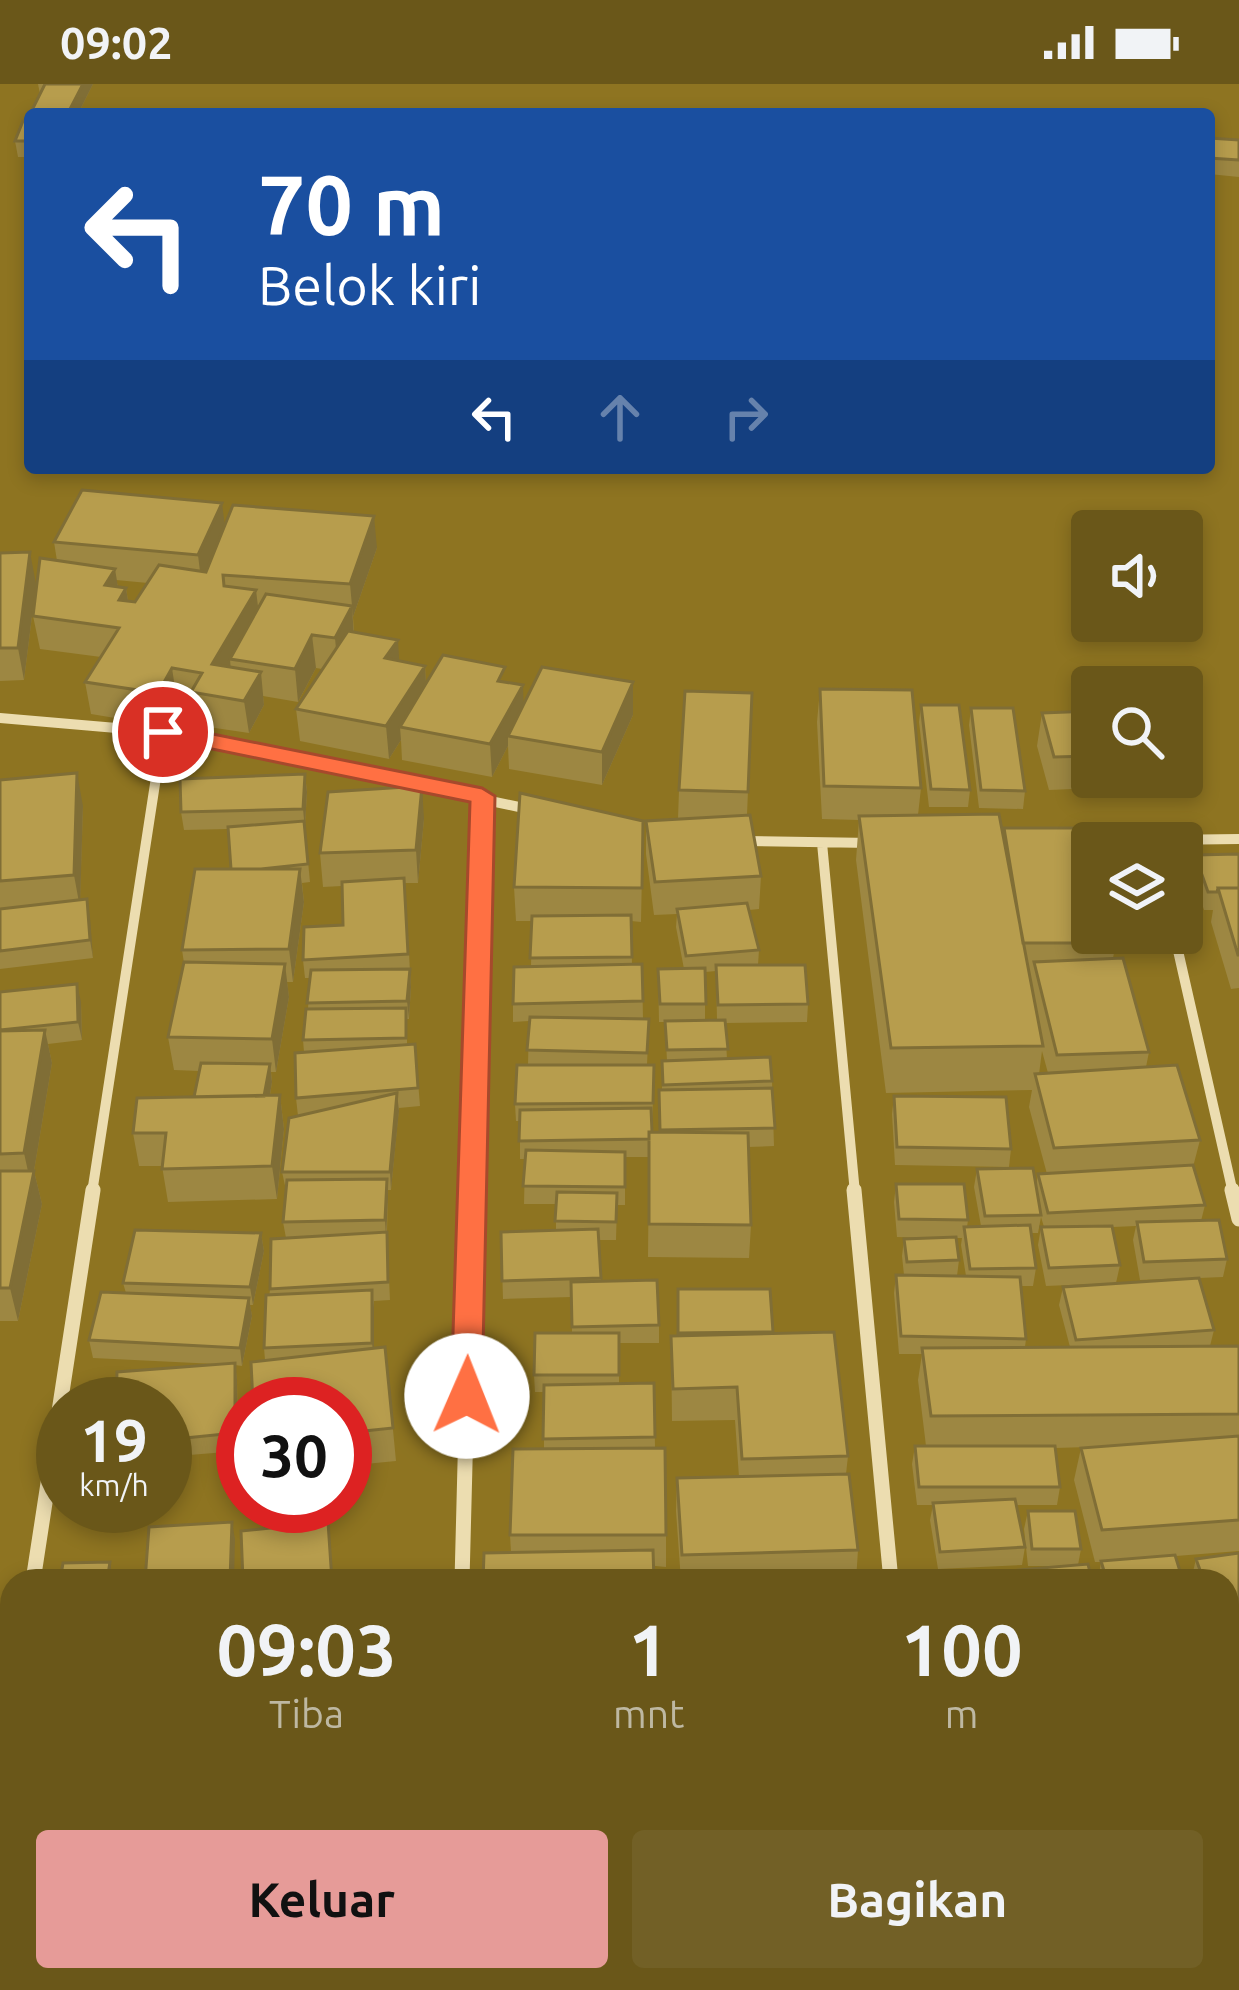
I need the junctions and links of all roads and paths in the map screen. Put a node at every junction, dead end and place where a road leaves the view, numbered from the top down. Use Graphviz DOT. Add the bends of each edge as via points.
graph roads {
  1 [pos="0,718"];
  2 [pos="163,732"];
  3 [pos="482,796"];
  4 [pos="550,814"];
  5 [pos="1239,839"];
  6 [pos="1203,840"];
  7 [pos="728,841"];
  8 [pos="1058,841"];
  9 [pos="1071,841"];
  10 [pos="822,843"];
  11 [pos="893,843"];
  12 [pos="1179,954"];
  13 [pos="1239,1219"];
  14 [pos="35,1569"];
  15 [pos="462,1569"];
  16 [pos="890,1569"];
  1 -- 2 [label="street"];
  2 -- 3 [label="street"];
  2 -- 14 [label="street"];
  3 -- 4 [label="street"];
  3 -- 15 [label="street"];
  5 -- 6 [label="street"];
  7 -- 10 [label="street"];
  8 -- 9 [label="street"];
  10 -- 11 [label="street"];
  10 -- 16 [label="street"];
  12 -- 13 [label="street"];
}
